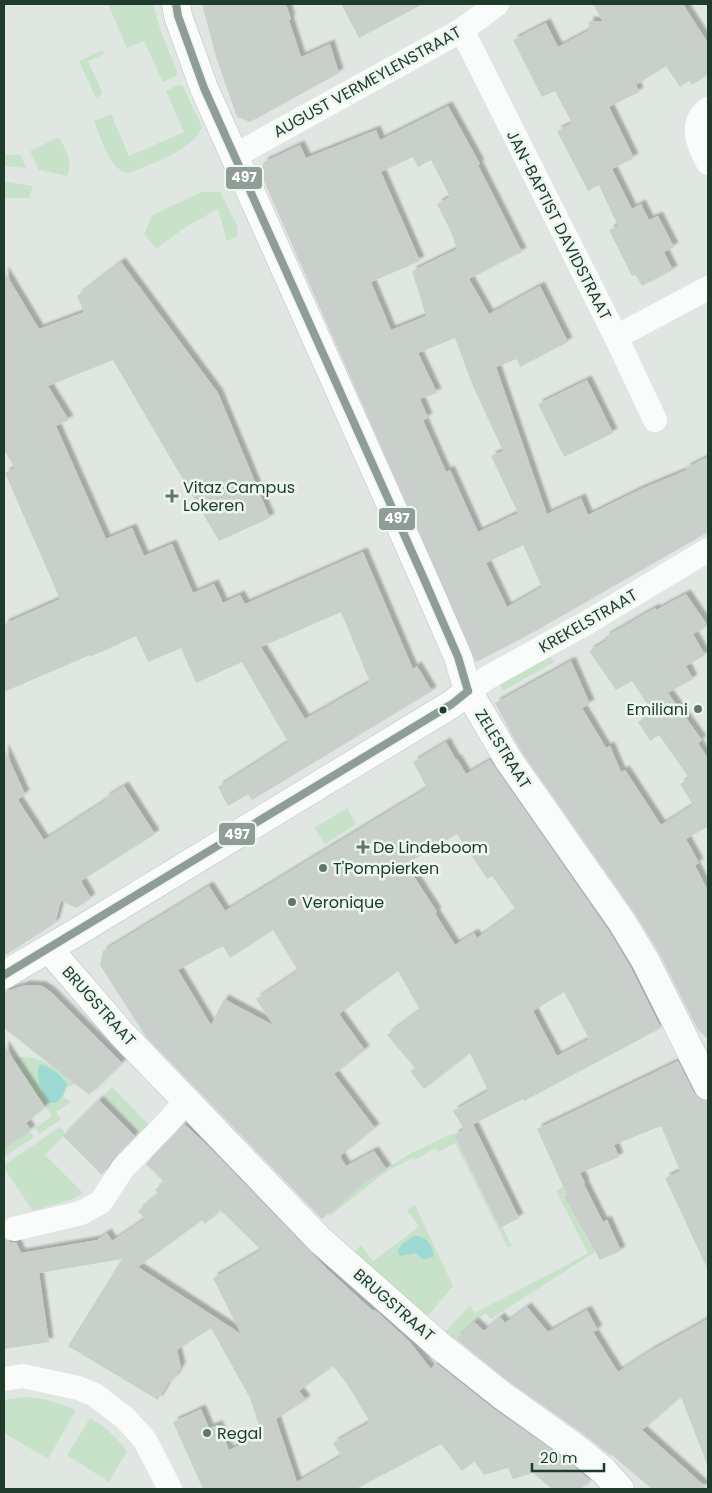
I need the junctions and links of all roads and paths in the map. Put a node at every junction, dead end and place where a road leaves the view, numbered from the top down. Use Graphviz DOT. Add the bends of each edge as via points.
graph roads {
  1 [pos="176,4"];
  2 [pos="498,4"];
  3 [pos="462,30"];
  4 [pos="708,110"];
  5 [pos="234,156"];
  6 [pos="708,163"];
  7 [pos="708,288"];
  8 [pos="616,337"];
  9 [pos="655,420"];
  10 [pos="708,550"];
  11 [pos="468,692"];
  12 [pos="49,949"];
  13 [pos="4,975"];
  14 [pos="708,1086"];
  15 [pos="186,1101"];
  16 [pos="14,1228"];
  17 [pos="4,1379"];
  18 [pos="170,1489"];
  19 [pos="620,1489"];
  1 -- 5 [label="street, ZELESTRAAT" via="201,80"];
  2 -- 3 [label="street, AUGUST VERMEYLENSTRAAT"];
  3 -- 5 [label="street, AUGUST VERMEYLENSTRAAT"];
  3 -- 8 [label="street, JAN-BAPTIST DAVIDSTRAAT"];
  4 -- 6 [label="street" via="698,120 696,130"];
  5 -- 11 [label="street, ZELESTRAAT" via="458,657"];
  7 -- 8 [label="street"];
  8 -- 9 [label="street, JAN-BAPTIST DAVIDSTRAAT"];
  10 -- 11 [label="street, KREKELSTRAAT"];
  11 -- 12 [label="street"];
  11 -- 14 [label="street, ZELESTRAAT" via="508,760 622,922 645,960"];
  12 -- 13 [label="street"];
  12 -- 15 [label="street, BRUGSTRAAT" via="122,1034"];
  15 -- 16 [label="street" via="124,1168 101,1202 81,1213"];
  15 -- 19 [label="street, BRUGSTRAAT" via="326,1246 440,1346 573,1446 603,1470"];
  17 -- 18 [label="street" via="23,1376 95,1395 125,1418 145,1440"];
}
